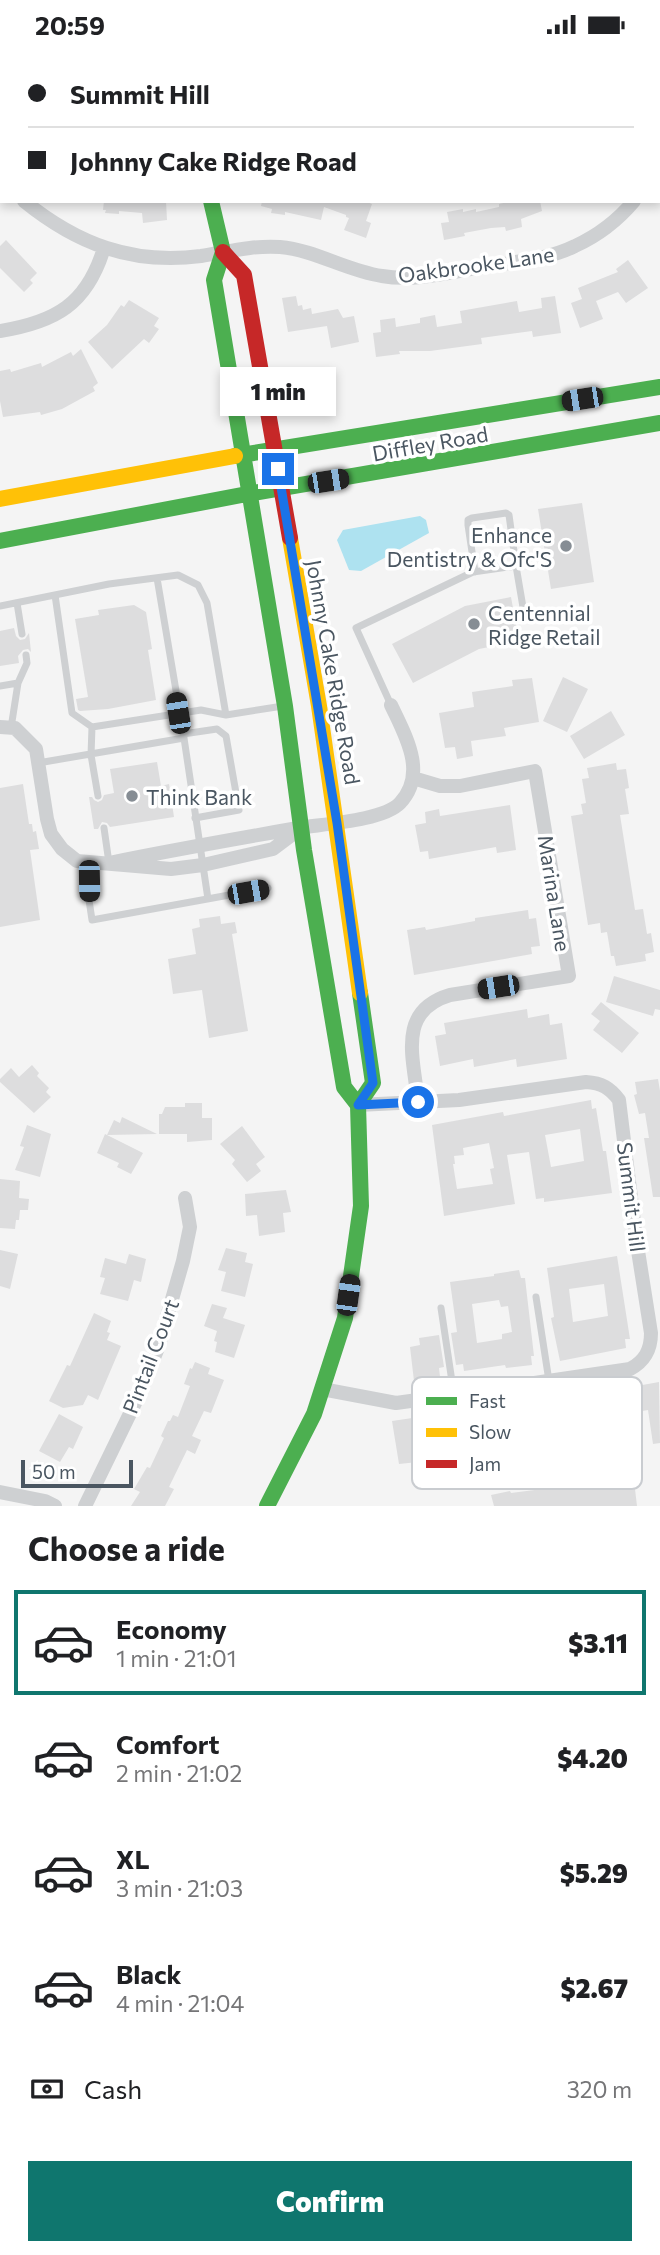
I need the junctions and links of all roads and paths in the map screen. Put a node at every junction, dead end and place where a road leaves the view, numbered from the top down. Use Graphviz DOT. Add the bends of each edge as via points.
graph roads {
  1 [pos="27,203"];
  2 [pos="211,203"];
  3 [pos="632,203"];
  4 [pos="104,248"];
  5 [pos="222,252"];
  6 [pos="0,331"];
  7 [pos="660,387"];
  8 [pos="660,423"];
  9 [pos="275,449"];
  10 [pos="243,454"];
  11 [pos="281,489"];
  12 [pos="250,494"];
  13 [pos="0,499"];
  14 [pos="0,541"];
  15 [pos="516,566"];
  16 [pos="475,572"];
  17 [pos="157,578"];
  18 [pos="55,595"];
  19 [pos="17,603"];
  20 [pos="0,606"];
  21 [pos="586,612"];
  22 [pos="22,634"];
  23 [pos="26,655"];
  24 [pos="18,683"];
  25 [pos="0,686"];
  26 [pos="391,705"];
  27 [pos="285,706"];
  28 [pos="178,713"];
  29 [pos="226,715"];
  30 [pos="92,727"];
  31 [pos="6,728"];
  32 [pos="183,736"];
  33 [pos="91,755"];
  34 [pos="38,763"];
  35 [pos="413,778"];
  36 [pos="98,796"];
  37 [pos="195,818"];
  38 [pos="337,823"];
  39 [pos="301,827"];
  40 [pos="104,828"];
  41 [pos="199,846"];
  42 [pos="89,862"];
  43 [pos="109,863"];
  44 [pos="203,865"];
  45 [pos="268,888"];
  46 [pos="208,899"];
  47 [pos="418,1102"];
  48 [pos="358,1105"];
  49 [pos="185,1198"];
  50 [pos="536,1297"];
  51 [pos="441,1308"];
  52 [pos="451,1377"];
  53 [pos="548,1377"];
  54 [pos="576,1377"];
  55 [pos="322,1389"];
  56 [pos="412,1401"];
  57 [pos="0,1492"];
  58 [pos="55,1506"];
  59 [pos="85,1506"];
  60 [pos="267,1506"];
  1 -- 4 [label="street, Oakbrooke Lane" via="71,234"];
  2 -- 5 [label="street, Johnny Cake Ridge Road"];
  3 -- 5 [label="street, Oakbrooke Lane" via="602,230 562,252 419,277 361,273 282,247"];
  4 -- 5 [label="street, Oakbrooke Lane" via="151,258"];
  4 -- 6 [label="street" via="95,274 80,296 60,312 36,324"];
  5 -- 9 [label="street, Johnny Cake Ridge Road" via="244,275"];
  5 -- 10 [label="street, Johnny Cake Ridge Road" via="214,280"];
  7 -- 9 [label="street, Diffley Road"];
  8 -- 11 [label="street, Diffley Road"];
  9 -- 10 [label="street, Diffley Road"];
  9 -- 11 [label="street, Johnny Cake Ridge Road"];
  10 -- 12 [label="street, Johnny Cake Ridge Road"];
  10 -- 13 [label="street, Diffley Road"];
  11 -- 12 [label="street, Diffley Road"];
  11 -- 38 [label="street, Johnny Cake Ridge Road"];
  12 -- 14 [label="street, Diffley Road"];
  12 -- 27 [label="street, Johnny Cake Ridge Road"];
  15 -- 16 [label="lane"];
  15 -- 16 [label="lane" via="506,513 468,520"];
  15 -- 21 [label="lane" via="524,613 540,620"];
  16 -- 26 [label="lane" via="356,628"];
  17 -- 18 [label="lane"];
  17 -- 28 [label="lane"];
  17 -- 29 [label="lane" via="178,575 198,585 207,603"];
  18 -- 19 [label="lane"];
  18 -- 30 [label="lane" via="72,713"];
  19 -- 20 [label="lane"];
  19 -- 22 [label="lane"];
  23 -- 24 [label="lane"];
  24 -- 25 [label="lane"];
  24 -- 31 [label="lane"];
  26 -- 35 [label="street" via="413,757"];
  27 -- 29 [label="lane"];
  27 -- 39 [label="street, Johnny Cake Ridge Road"];
  28 -- 29 [label="lane" via="201,710"];
  28 -- 30 [label="lane"];
  28 -- 32 [label="lane"];
  30 -- 33 [label="lane"];
  31 -- 34 [label="street" via="15,728 27,737 36,749"];
  32 -- 33 [label="lane"];
  32 -- 37 [label="lane"];
  32 -- 37 [label="lane" via="217,729 226,736 239,810"];
  33 -- 34 [label="lane"];
  33 -- 36 [label="lane"];
  34 -- 42 [label="street" via="51,834 77,861"];
  35 -- 38 [label="street" via="398,805"];
  35 -- 47 [label="street, Marina Lane" via="460,786 536,771 569,976 450,995 429,1004 415,1020 412,1033"];
  37 -- 41 [label="lane"];
  38 -- 39 [label="street"];
  38 -- 48 [label="street, Johnny Cake Ridge Road" via="373,1083"];
  39 -- 41 [label="street"];
  39 -- 44 [label="street" via="272,849"];
  39 -- 48 [label="street, Johnny Cake Ridge Road" via="344,1087"];
  40 -- 43 [label="lane"];
  41 -- 43 [label="street"];
  41 -- 44 [label="lane"];
  42 -- 43 [label="street"];
  42 -- 46 [label="lane" via="92,921"];
  43 -- 44 [label="street" via="171,869"];
  44 -- 46 [label="lane"];
  45 -- 46 [label="lane"];
  47 -- 48 [label="street, Summit Hill"];
  47 -- 54 [label="street, Summit Hill" via="586,1082 605,1085 620,1100 651,1345 630,1369"];
  48 -- 55 [label="street, Johnny Cake Ridge Road" via="361,1206 345,1318"];
  49 -- 59 [label="street, Pintail Court" via="190,1227 170,1311 139,1395"];
  50 -- 53 [label="lane"];
  51 -- 52 [label="lane"];
  55 -- 56 [label="street, Summit Hill" via="396,1403"];
  55 -- 60 [label="street, Johnny Cake Ridge Road"];
  57 -- 58 [label="street"];
}
